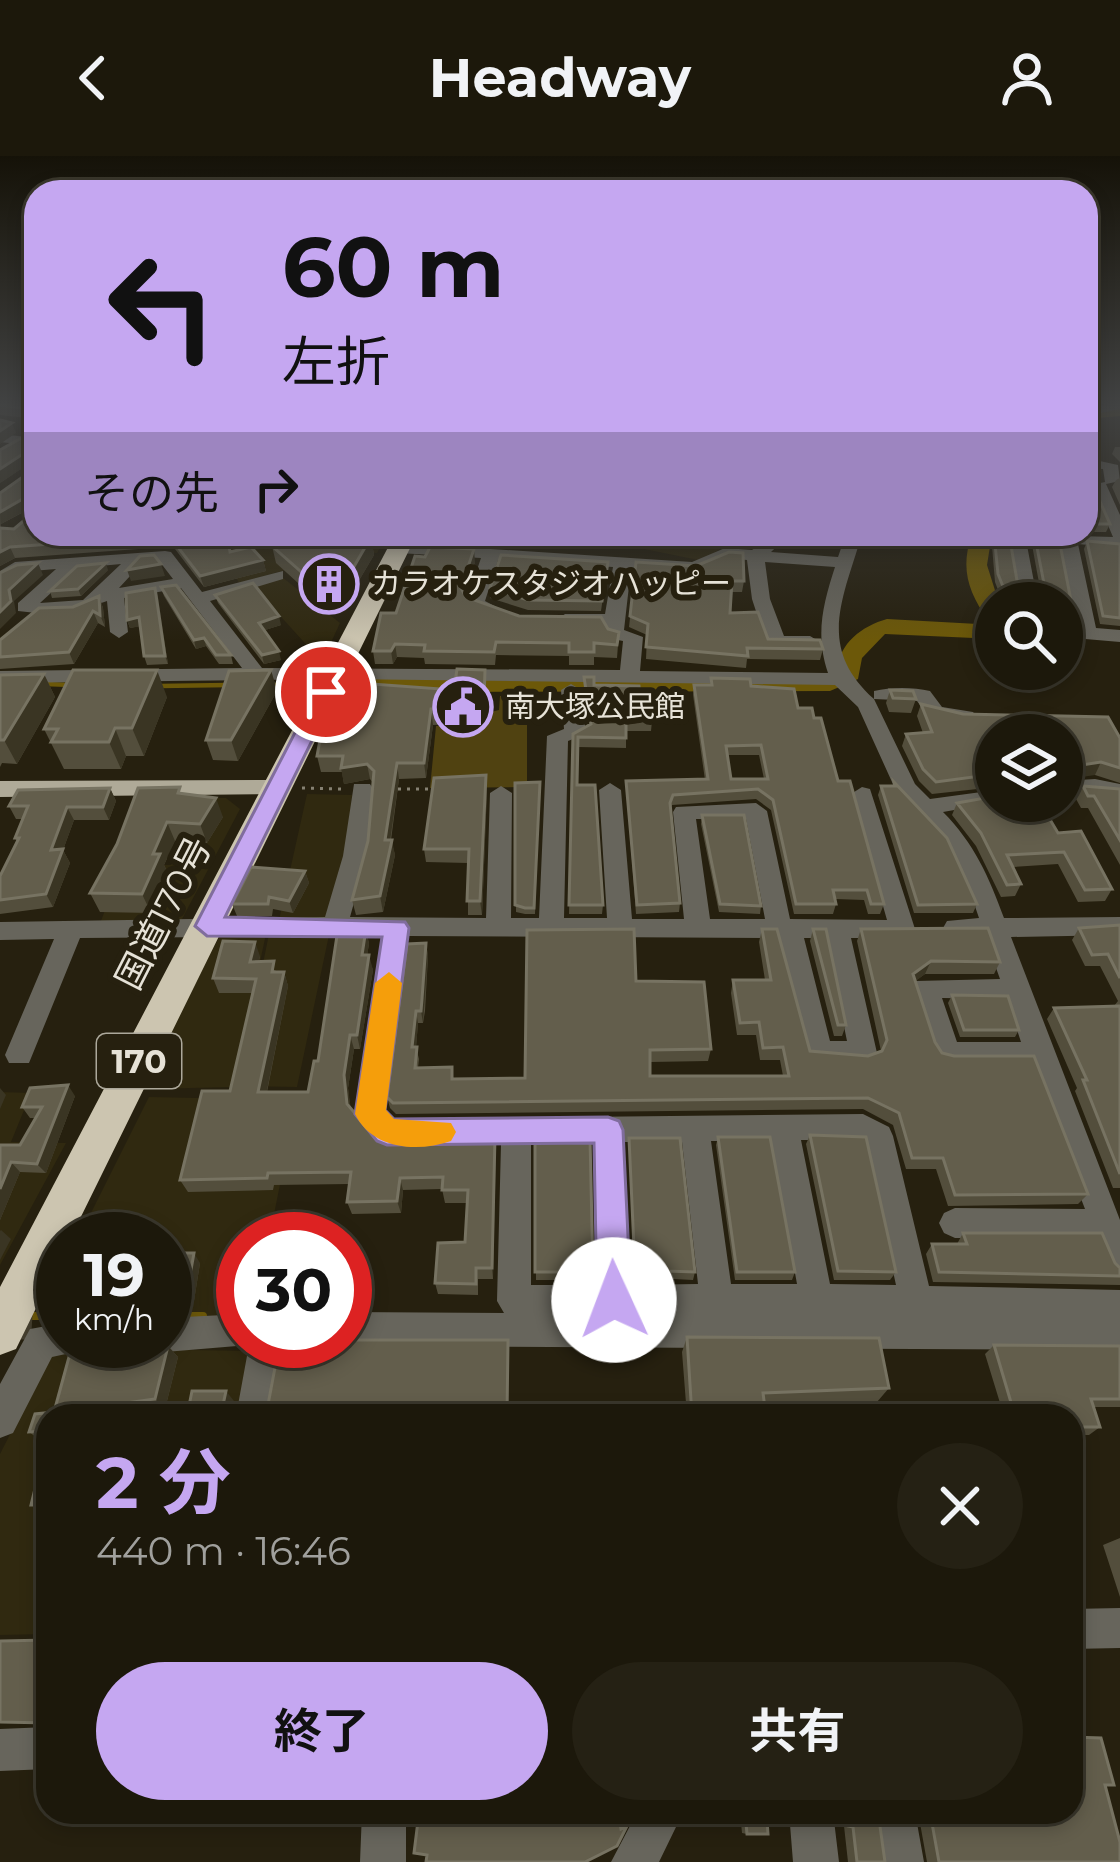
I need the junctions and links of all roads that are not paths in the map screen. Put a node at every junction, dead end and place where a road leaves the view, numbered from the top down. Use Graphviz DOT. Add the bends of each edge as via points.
graph roads {
  1 [pos="1106,482"];
  2 [pos="1098,512"];
  3 [pos="1111,513"];
  4 [pos="1117,540"];
  5 [pos="400,546"];
  6 [pos="444,546"];
  7 [pos="767,546"];
  8 [pos="850,546"];
  9 [pos="1019,546"];
  10 [pos="1070,546"];
  11 [pos="493,552"];
  12 [pos="755,556"];
  13 [pos="137,558"];
  14 [pos="74,562"];
  15 [pos="623,562"];
  16 [pos="844,562"];
  17 [pos="1120,567"];
  18 [pos="277,575"];
  19 [pos="0,580"];
  20 [pos="185,582"];
  21 [pos="1025,582"];
  22 [pos="108,596"];
  23 [pos="198,598"];
  24 [pos="37,609"];
  25 [pos="613,620"];
  26 [pos="12,632"];
  27 [pos="119,632"];
  28 [pos="1083,632"];
  29 [pos="1087,632"];
  30 [pos="1120,636"];
  31 [pos="830,641"];
  32 [pos="258,676"];
  33 [pos="0,677"];
  34 [pos="629,679"];
  35 [pos="332,683"];
  36 [pos="848,685"];
  37 [pos="571,690"];
  38 [pos="975,715"];
  39 [pos="1083,787"];
  40 [pos="276,788"];
  41 [pos="0,789"];
  42 [pos="362,789"];
  43 [pos="610,790"];
  44 [pos="1120,790"];
  45 [pos="501,793"];
  46 [pos="862,794"];
  47 [pos="975,800"];
  48 [pos="922,808"];
  49 [pos="207,926"];
  50 [pos="1120,926"];
  51 [pos="551,927"];
  52 [pos="698,927"];
  53 [pos="335,928"];
  54 [pos="396,928"];
  55 [pos="498,928"];
  56 [pos="620,928"];
  57 [pos="784,928"];
  58 [pos="902,928"];
  59 [pos="997,928"];
  60 [pos="70,930"];
  61 [pos="837,930"];
  62 [pos="3,937"];
  63 [pos="1016,989"];
  64 [pos="1039,1053"];
  65 [pos="20,1055"];
  66 [pos="784,1129"];
  67 [pos="608,1130"];
  68 [pos="695,1130"];
  69 [pos="516,1132"];
  70 [pos="955,1223"];
  71 [pos="1106,1224"];
  72 [pos="1120,1260"];
  73 [pos="716,1299"];
  74 [pos="614,1300"];
  75 [pos="817,1300"];
  76 [pos="916,1303"];
  77 [pos="1120,1306"];
  78 [pos="372,1328"];
  79 [pos="0,1333"];
  80 [pos="1120,1333"];
  81 [pos="36,1352"];
  82 [pos="262,1368"];
  83 [pos="256,1404"];
  84 [pos="0,1420"];
  85 [pos="1120,1628"];
  86 [pos="1083,1629"];
  87 [pos="36,1748"];
  88 [pos="0,1750"];
  89 [pos="384,1824"];
  90 [pos="653,1824"];
  91 [pos="812,1824"];
  92 [pos="895,1824"];
  93 [pos="383,1862"];
  94 [pos="634,1862"];
  95 [pos="816,1862"];
  96 [pos="901,1862"];
  1 -- 3 [label="street"];
  2 -- 3 [label="street"];
  3 -- 4 [label="street"];
  4 -- 17 [label="street"];
  5 -- 35 [label="highway, 国道170号 / 170"];
  6 -- 11 [label="street"];
  7 -- 12 [label="street"];
  8 -- 16 [label="street"];
  9 -- 21 [label="street"];
  10 -- 29 [label="street"];
  11 -- 15 [label="street"];
  11 -- 25 [label="street" via="475,602 488,614"];
  12 -- 15 [label="street" via="725,553 695,567"];
  12 -- 16 [label="street"];
  12 -- 31 [label="street" via="776,642"];
  13 -- 14 [label="street"];
  13 -- 20 [label="street" via="165,556"];
  13 -- 22 [label="street"];
  14 -- 19 [label="street" via="15,567"];
  14 -- 24 [label="street" via="25,607"];
  15 -- 25 [label="street"];
  16 -- 31 [label="street"];
  18 -- 23 [label="street"];
  20 -- 22 [label="street"];
  20 -- 23 [label="street"];
  22 -- 24 [label="street" via="72,614"];
  22 -- 27 [label="street"];
  23 -- 32 [label="street"];
  24 -- 26 [label="street"];
  25 -- 34 [label="street" via="616,634 633,638"];
  28 -- 29 [label="street"];
  29 -- 30 [label="street"];
  31 -- 36 [label="street"];
  32 -- 33 [label="street"];
  32 -- 35 [label="street"];
  34 -- 35 [label="street"];
  34 -- 36 [label="street"];
  35 -- 37 [label="street"];
  35 -- 40 [label="highway, 国道170号 / 170"];
  36 -- 37 [label="street"];
  36 -- 38 [label="street" via="923,695 935,712"];
  36 -- 48 [label="street" via="867,704 895,771"];
  37 -- 51 [label="street" via="575,734 559,736"];
  39 -- 44 [label="street"];
  40 -- 41 [label="main road"];
  40 -- 49 [label="highway, 国道170号 / 170"];
  42 -- 53 [label="street"];
  43 -- 56 [label="street"];
  45 -- 55 [label="street"];
  46 -- 58 [label="street"];
  47 -- 48 [label="street"];
  48 -- 59 [label="street" via="956,839"];
  49 -- 53 [label="street"];
  49 -- 60 [label="street"];
  49 -- 79 [label="highway, 国道170号 / 170"];
  50 -- 59 [label="street"];
  51 -- 55 [label="street"];
  51 -- 56 [label="street"];
  52 -- 56 [label="street"];
  52 -- 57 [label="street"];
  52 -- 57 [label="street" via="684,812 754,801"];
  53 -- 54 [label="street"];
  54 -- 55 [label="street"];
  54 -- 69 [label="street" via="370,1114 387,1132"];
  57 -- 61 [label="street"];
  57 -- 61 [label="street" via="819,1052 863,1053"];
  58 -- 59 [label="street"];
  58 -- 61 [label="street"];
  59 -- 63 [label="street"];
  60 -- 62 [label="street"];
  60 -- 65 [label="street"];
  63 -- 64 [label="street"];
  63 -- 64 [label="street" via="925,988 946,1053"];
  64 -- 71 [label="street"];
  66 -- 68 [label="street"];
  66 -- 75 [label="street"];
  66 -- 76 [label="street" via="863,1127 878,1136"];
  67 -- 68 [label="street"];
  67 -- 69 [label="street"];
  67 -- 74 [label="street"];
  68 -- 73 [label="street"];
  69 -- 74 [label="street" via="514,1301"];
  70 -- 71 [label="street"];
  71 -- 72 [label="street"];
  73 -- 74 [label="street"];
  73 -- 75 [label="street"];
  75 -- 76 [label="street"];
  76 -- 77 [label="street"];
  78 -- 80 [label="street"];
  81 -- 84 [label="street"];
  82 -- 83 [label="street"];
  85 -- 86 [label="street"];
  87 -- 88 [label="street"];
  89 -- 93 [label="street"];
  90 -- 94 [label="street"];
  91 -- 95 [label="street"];
  92 -- 96 [label="street"];
}
